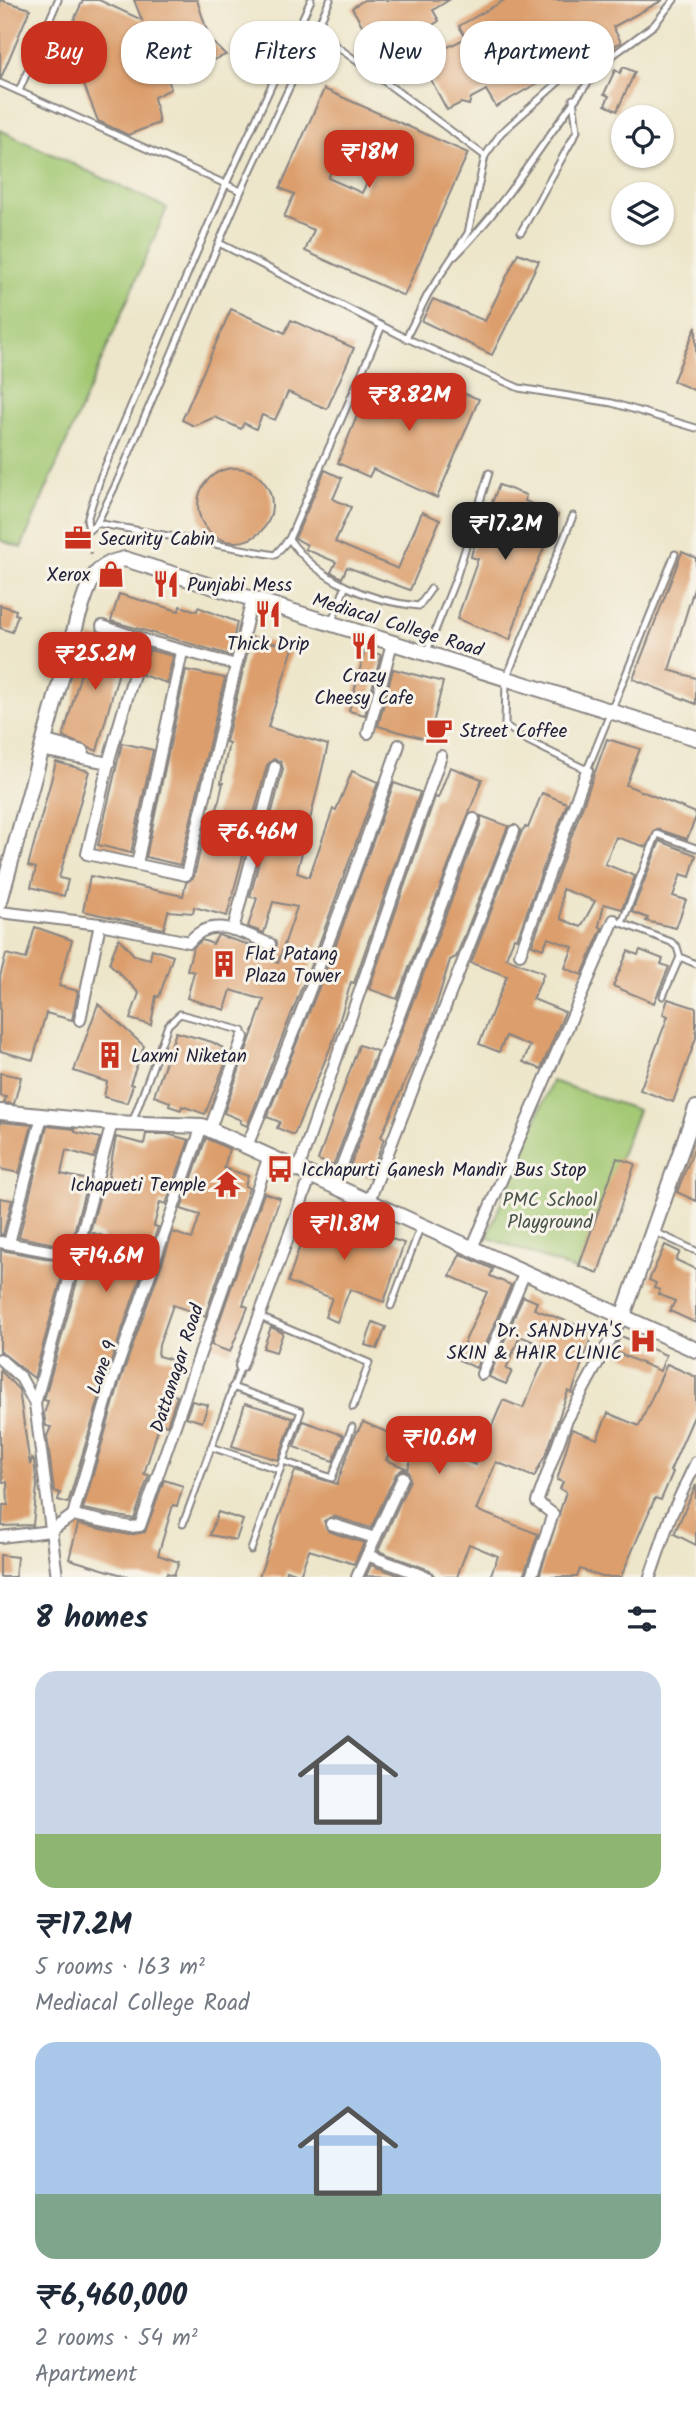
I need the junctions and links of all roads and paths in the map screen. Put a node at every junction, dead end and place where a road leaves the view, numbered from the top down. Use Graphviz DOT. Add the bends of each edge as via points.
graph roads {
  1 [pos="58,0"];
  2 [pos="312,0"];
  3 [pos="330,0"];
  4 [pos="674,0"];
  5 [pos="321,21"];
  6 [pos="340,49"];
  7 [pos="614,54"];
  8 [pos="0,83"];
  9 [pos="291,84"];
  10 [pos="556,84"];
  11 [pos="586,84"];
  12 [pos="19,91"];
  13 [pos="573,99"];
  14 [pos="485,156"];
  15 [pos="226,184"];
  16 [pos="241,191"];
  17 [pos="522,232"];
  18 [pos="219,243"];
  19 [pos="448,263"];
  20 [pos="382,327"];
  21 [pos="406,338"];
  22 [pos="696,428"];
  23 [pos="489,473"];
  24 [pos="573,516"];
  25 [pos="86,520"];
  26 [pos="97,523"];
  27 [pos="89,530"];
  28 [pos="289,539"];
  29 [pos="675,554"];
  30 [pos="93,577"];
  31 [pos="345,588"];
  32 [pos="431,590"];
  33 [pos="253,599"];
  34 [pos="331,624"];
  35 [pos="102,626"];
  36 [pos="144,640"];
  37 [pos="392,643"];
  38 [pos="182,652"];
  39 [pos="426,654"];
  40 [pos="236,665"];
  41 [pos="506,678"];
  42 [pos="609,711"];
  43 [pos="368,733"];
  44 [pos="696,738"];
  45 [pos="42,745"];
  46 [pos="399,746"];
  47 [pos="441,756"];
  48 [pos="110,760"];
  49 [pos="275,767"];
  50 [pos="587,770"];
  51 [pos="474,819"];
  52 [pos="513,831"];
  53 [pos="696,848"];
  54 [pos="136,864"];
  55 [pos="2,879"];
  56 [pos="0,901"];
  57 [pos="0,912"];
  58 [pos="618,922"];
  59 [pos="100,924"];
  60 [pos="233,930"];
  61 [pos="270,944"];
  62 [pos="520,954"];
  63 [pos="680,957"];
  64 [pos="696,964"];
  65 [pos="663,996"];
  66 [pos="80,1020"];
  67 [pos="243,1034"];
  68 [pos="696,1108"];
  69 [pos="0,1112"];
  70 [pos="42,1116"];
  71 [pos="112,1123"];
  72 [pos="132,1123"];
  73 [pos="206,1127"];
  74 [pos="247,1146"];
  75 [pos="269,1156"];
  76 [pos="305,1172"];
  77 [pos="334,1186"];
  78 [pos="369,1201"];
  79 [pos="421,1225"];
  80 [pos="653,1231"];
  81 [pos="4,1242"];
  82 [pos="472,1248"];
  83 [pos="696,1251"];
  84 [pos="76,1256"];
  85 [pos="525,1272"];
  86 [pos="391,1306"];
  87 [pos="623,1316"];
  88 [pos="260,1317"];
  89 [pos="696,1350"];
  90 [pos="0,1359"];
  91 [pos="241,1366"];
  92 [pos="482,1374"];
  93 [pos="232,1387"];
  94 [pos="35,1404"];
  95 [pos="353,1407"];
  96 [pos="352,1427"];
  97 [pos="211,1447"];
  98 [pos="283,1461"];
  99 [pos="696,1462"];
  100 [pos="280,1470"];
  101 [pos="403,1476"];
  102 [pos="73,1515"];
  103 [pos="183,1524"];
  104 [pos="331,1524"];
  105 [pos="51,1531"];
  106 [pos="0,1537"];
  107 [pos="375,1538"];
  108 [pos="251,1550"];
  109 [pos="367,1555"];
  110 [pos="57,1577"];
  111 [pos="357,1577"];
  112 [pos="427,1577"];
  113 [pos="531,1577"];
  114 [pos="650,1577"];
  1 -- 12 [label="lane"];
  2 -- 15 [label="lane"];
  3 -- 5 [label="lane"];
  4 -- 7 [label="lane" via="654,25"];
  6 -- 14 [label="lane"];
  8 -- 12 [label="lane"];
  9 -- 16 [label="lane"];
  10 -- 14 [label="lane" via="501,134"];
  11 -- 13 [label="lane"];
  12 -- 15 [label="lane"];
  13 -- 17 [label="lane" via="577,131"];
  13 -- 19 [label="lane" via="476,236"];
  14 -- 19 [label="lane" via="468,233"];
  15 -- 16 [label="lane"];
  15 -- 25 [label="lane"];
  16 -- 18 [label="lane"];
  18 -- 20 [label="lane"];
  18 -- 26 [label="lane"];
  19 -- 21 [label="lane"];
  20 -- 21 [label="lane"];
  20 -- 28 [label="lane"];
  21 -- 22 [label="lane" via="519,388 612,403"];
  23 -- 39 [label="lane"];
  24 -- 41 [label="lane"];
  25 -- 26 [label="lane"];
  25 -- 27 [label="lane"];
  26 -- 27 [label="lane"];
  26 -- 28 [label="lane" via="275,555"];
  27 -- 30 [label="path"];
  28 -- 31 [label="lane" via="315,567"];
  29 -- 42 [label="lane"];
  30 -- 33 [label="street, Mediacal College Road" via="107,562 125,559"];
  30 -- 45 [label="street"];
  31 -- 32 [label="lane" via="419,606"];
  31 -- 34 [label="lane"];
  33 -- 34 [label="street, Mediacal College Road"];
  33 -- 40 [label="street"];
  34 -- 37 [label="street, Mediacal College Road"];
  35 -- 36 [label="street"];
  36 -- 38 [label="street"];
  36 -- 48 [label="street"];
  37 -- 39 [label="street, Mediacal College Road"];
  37 -- 43 [label="street"];
  38 -- 40 [label="street"];
  38 -- 54 [label="street"];
  39 -- 41 [label="street, Mediacal College Road"];
  40 -- 54 [label="street" via="186,876"];
  41 -- 42 [label="street, Mediacal College Road"];
  41 -- 50 [label="lane" via="505,725 510,732"];
  42 -- 44 [label="street, Mediacal College Road"];
  42 -- 50 [label="lane"];
  45 -- 48 [label="street"];
  45 -- 55 [label="street"];
  46 -- 74 [label="street" via="298,1026"];
  47 -- 76 [label="street"];
  48 -- 54 [label="street" via="87,854"];
  49 -- 60 [label="street"];
  50 -- 62 [label="street"];
  51 -- 77 [label="street"];
  52 -- 78 [label="street"];
  53 -- 58 [label="lane" via="657,834"];
  55 -- 56 [label="street"];
  57 -- 59 [label="street"];
  58 -- 63 [label="lane" via="671,942"];
  58 -- 82 [label="street"];
  59 -- 60 [label="street" via="189,942 214,926"];
  59 -- 66 [label="street"];
  60 -- 61 [label="street"];
  63 -- 64 [label="lane"];
  63 -- 65 [label="lane"];
  67 -- 72 [label="lane" via="180,1014 167,1025"];
  67 -- 73 [label="street, Lane 9"];
  68 -- 80 [label="street"];
  69 -- 70 [label="street"];
  70 -- 71 [label="street"];
  70 -- 81 [label="street"];
  71 -- 72 [label="street"];
  71 -- 84 [label="street"];
  72 -- 73 [label="street"];
  73 -- 74 [label="street"];
  73 -- 102 [label="street, Lane 9" via="112,1382"];
  74 -- 75 [label="street"];
  75 -- 76 [label="street"];
  75 -- 102 [label="street, Dattanagar Road" via="140,1526"];
  76 -- 77 [label="street"];
  76 -- 88 [label="street"];
  77 -- 78 [label="street"];
  78 -- 79 [label="street"];
  79 -- 82 [label="street"];
  79 -- 86 [label="lane"];
  80 -- 83 [label="lane"];
  80 -- 87 [label="street"];
  81 -- 84 [label="street"];
  82 -- 85 [label="street"];
  84 -- 94 [label="street"];
  85 -- 87 [label="street"];
  85 -- 92 [label="street"];
  87 -- 89 [label="street"];
  87 -- 113 [label="street" via="566,1422 537,1502 553,1514"];
  88 -- 91 [label="street"];
  88 -- 95 [label="lane" via="369,1363"];
  90 -- 94 [label="street" via="21,1378"];
  91 -- 93 [label="lane"];
  93 -- 97 [label="lane"];
  93 -- 98 [label="lane" via="301,1411"];
  94 -- 105 [label="street"];
  96 -- 98 [label="lane" via="332,1478"];
  97 -- 100 [label="lane"];
  97 -- 103 [label="lane"];
  98 -- 100 [label="lane"];
  99 -- 114 [label="street"];
  100 -- 108 [label="lane"];
  101 -- 107 [label="street"];
  102 -- 105 [label="street"];
  104 -- 107 [label="street"];
  105 -- 106 [label="street"];
  105 -- 110 [label="street"];
  107 -- 109 [label="street"];
  109 -- 111 [label="street"];
  109 -- 112 [label="street"];
}
